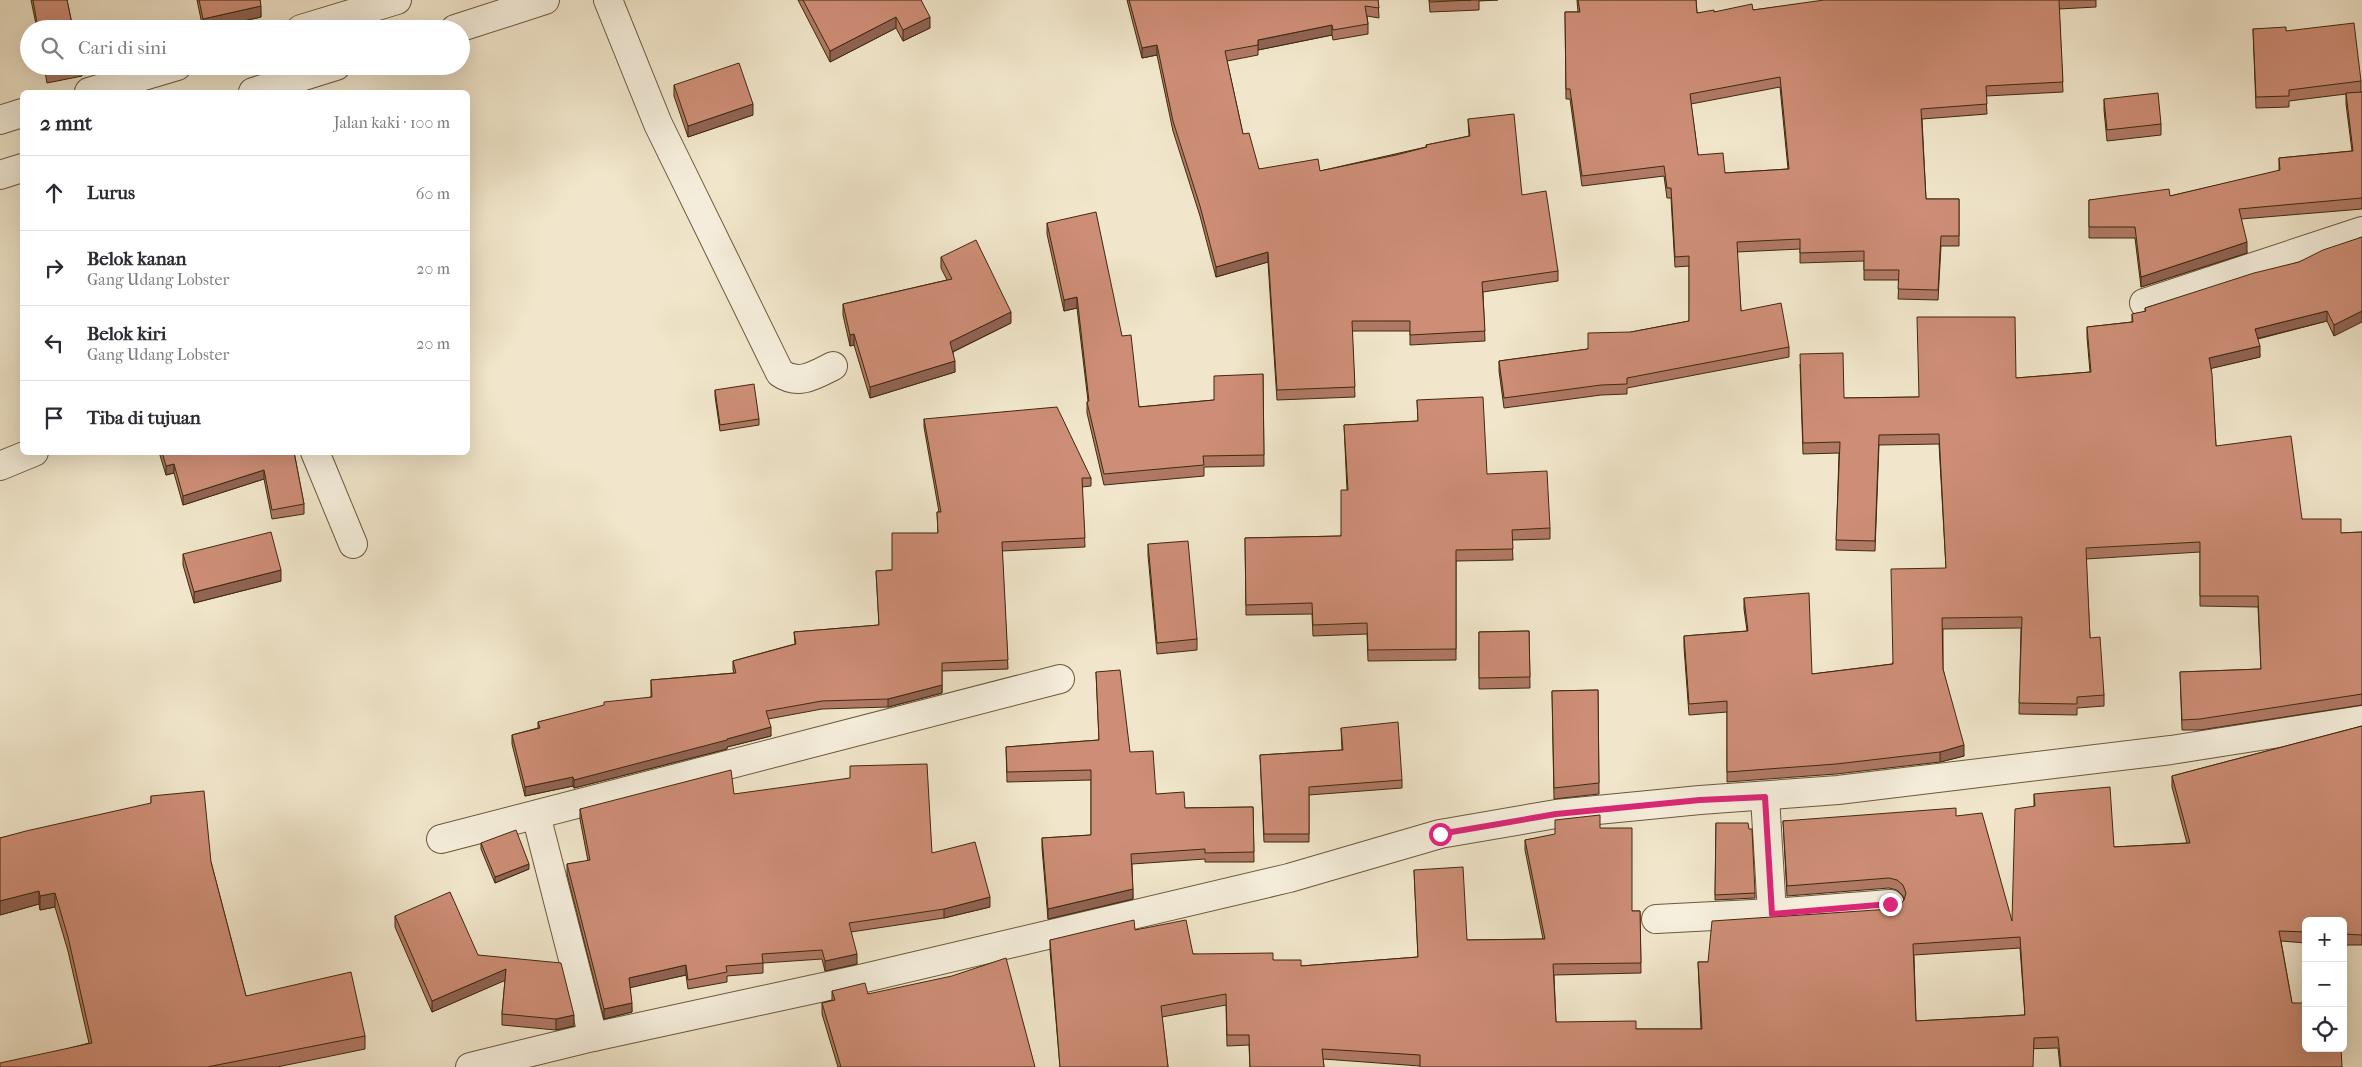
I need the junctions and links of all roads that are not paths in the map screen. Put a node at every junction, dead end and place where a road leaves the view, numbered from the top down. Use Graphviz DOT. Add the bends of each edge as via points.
graph roads {
  1 [pos="397,0"];
  2 [pos="545,0"];
  3 [pos="608,0"];
  4 [pos="331,20"];
  5 [pos="470,24"];
  6 [pos="147,75"];
  7 [pos="307,75"];
  8 [pos="96,90"];
  9 [pos="259,90"];
  10 [pos="20,114"];
  11 [pos="0,120"];
  12 [pos="20,169"];
  13 [pos="0,175"];
  14 [pos="2362,231"];
  15 [pos="2144,303"];
  16 [pos="833,366"];
  17 [pos="27,455"];
  18 [pos="316,455"];
  19 [pos="0,466"];
  20 [pos="353,544"];
  21 [pos="1060,679"];
  22 [pos="2362,720"];
  23 [pos="1765,797"];
  24 [pos="536,815"];
  25 [pos="441,839"];
  26 [pos="1890,904"];
  27 [pos="1772,914"];
  28 [pos="1656,919"];
  29 [pos="593,1037"];
  30 [pos="470,1067"];
  1 -- 4 [label="street"];
  2 -- 5 [label="street"];
  3 -- 16 [label="street" via="658,124 780,373 788,379 804,380"];
  6 -- 8 [label="street"];
  7 -- 9 [label="street"];
  10 -- 11 [label="street"];
  12 -- 13 [label="street"];
  14 -- 15 [label="street"];
  17 -- 19 [label="street"];
  18 -- 20 [label="street"];
  21 -- 24 [label="street"];
  22 -- 23 [label="street" via="2171,750"];
  23 -- 27 [label="street"];
  23 -- 29 [label="street" via="1556,814 1440,834 1289,878 856,980"];
  24 -- 25 [label="street"];
  24 -- 29 [label="street"];
  26 -- 27 [label="street"];
  27 -- 28 [label="street"];
  29 -- 30 [label="street"];
}
